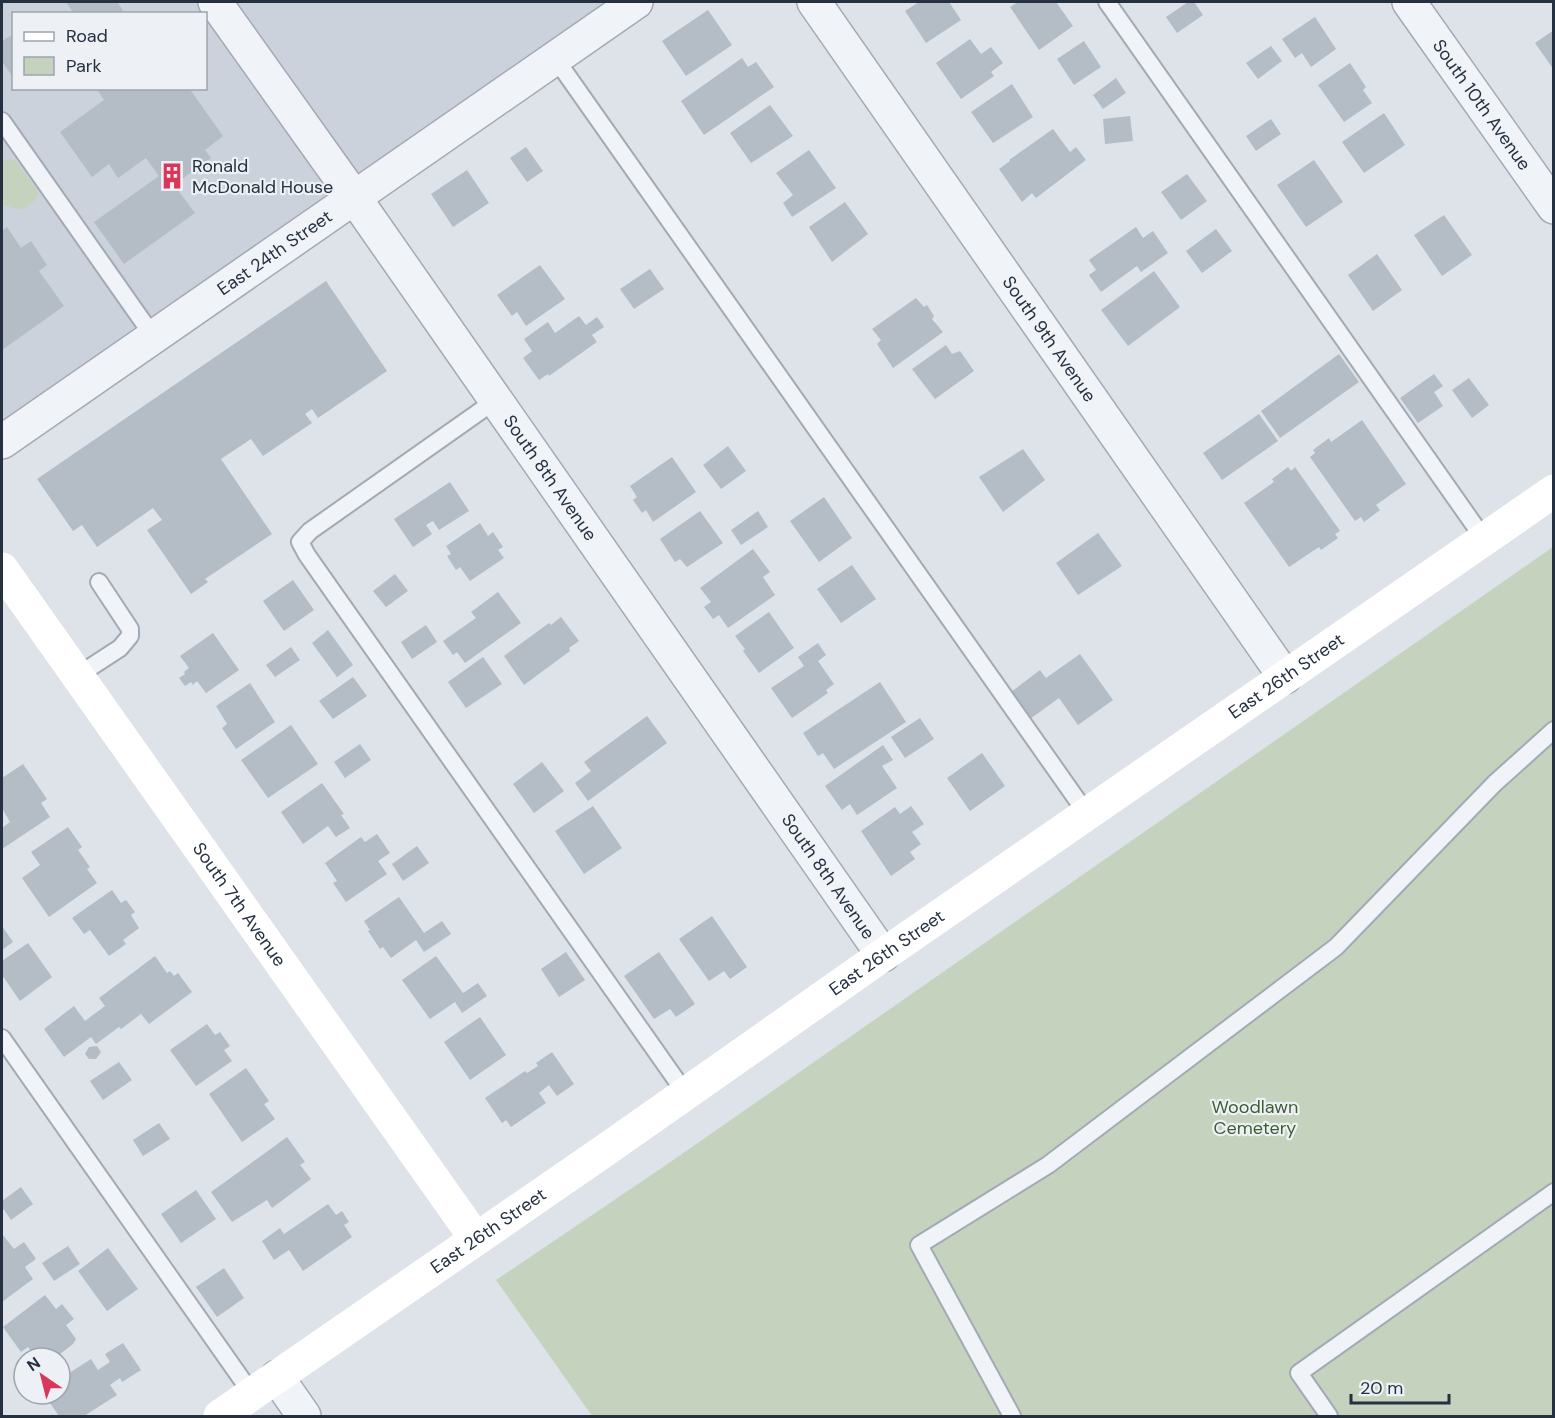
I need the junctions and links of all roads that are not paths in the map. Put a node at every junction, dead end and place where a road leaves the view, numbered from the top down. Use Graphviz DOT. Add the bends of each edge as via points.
graph roads {
  1 [pos="215,2"];
  2 [pos="636,2"];
  3 [pos="813,2"];
  4 [pos="1107,2"];
  5 [pos="1409,2"];
  6 [pos="555,58"];
  7 [pos="2,121"];
  8 [pos="354,197"];
  9 [pos="1554,207"];
  10 [pos="153,336"];
  11 [pos="496,400"];
  12 [pos="2,442"];
  13 [pos="1554,491"];
  14 [pos="1484,539"];
  15 [pos="2,569"];
  16 [pos="99,582"];
  17 [pos="77,676"];
  18 [pos="1285,677"];
  19 [pos="1554,730"];
  20 [pos="1088,814"];
  21 [pos="883,955"];
  22 [pos="2,1038"];
  23 [pos="686,1094"];
  24 [pos="1554,1192"];
  25 [pos="477,1239"];
  26 [pos="264,1386"];
  27 [pos="220,1416"];
  28 [pos="304,1416"];
  29 [pos="1012,1416"];
  30 [pos="1329,1416"];
  1 -- 8 [label="street, South 8th Avenue"];
  2 -- 6 [label="street, East 24th Street"];
  3 -- 18 [label="street, South 9th Avenue"];
  4 -- 14 [label="lane"];
  5 -- 9 [label="street, South 10th Avenue"];
  6 -- 8 [label="street, East 24th Street"];
  6 -- 20 [label="lane"];
  7 -- 10 [label="lane"];
  8 -- 10 [label="street, East 24th Street"];
  8 -- 11 [label="street, South 8th Avenue"];
  10 -- 12 [label="street, East 24th Street"];
  11 -- 21 [label="street, South 8th Avenue"];
  11 -- 23 [label="lane" via="310,531 300,542"];
  13 -- 14 [label="main road, East 26th Street"];
  14 -- 18 [label="main road, East 26th Street"];
  15 -- 17 [label="main road, South 7th Avenue"];
  16 -- 17 [label="lane" via="130,629 130,636 120,648"];
  17 -- 25 [label="main road, South 7th Avenue"];
  18 -- 20 [label="main road, East 26th Street"];
  19 -- 29 [label="lane" via="1495,783 1336,947 1048,1165 919,1245"];
  20 -- 21 [label="main road, East 26th Street"];
  21 -- 23 [label="main road, East 26th Street"];
  22 -- 26 [label="lane"];
  23 -- 25 [label="main road, East 26th Street"];
  24 -- 30 [label="lane" via="1299,1373"];
  25 -- 26 [label="main road, East 26th Street"];
  26 -- 27 [label="main road, East 26th Street"];
  26 -- 28 [label="street"];
}
